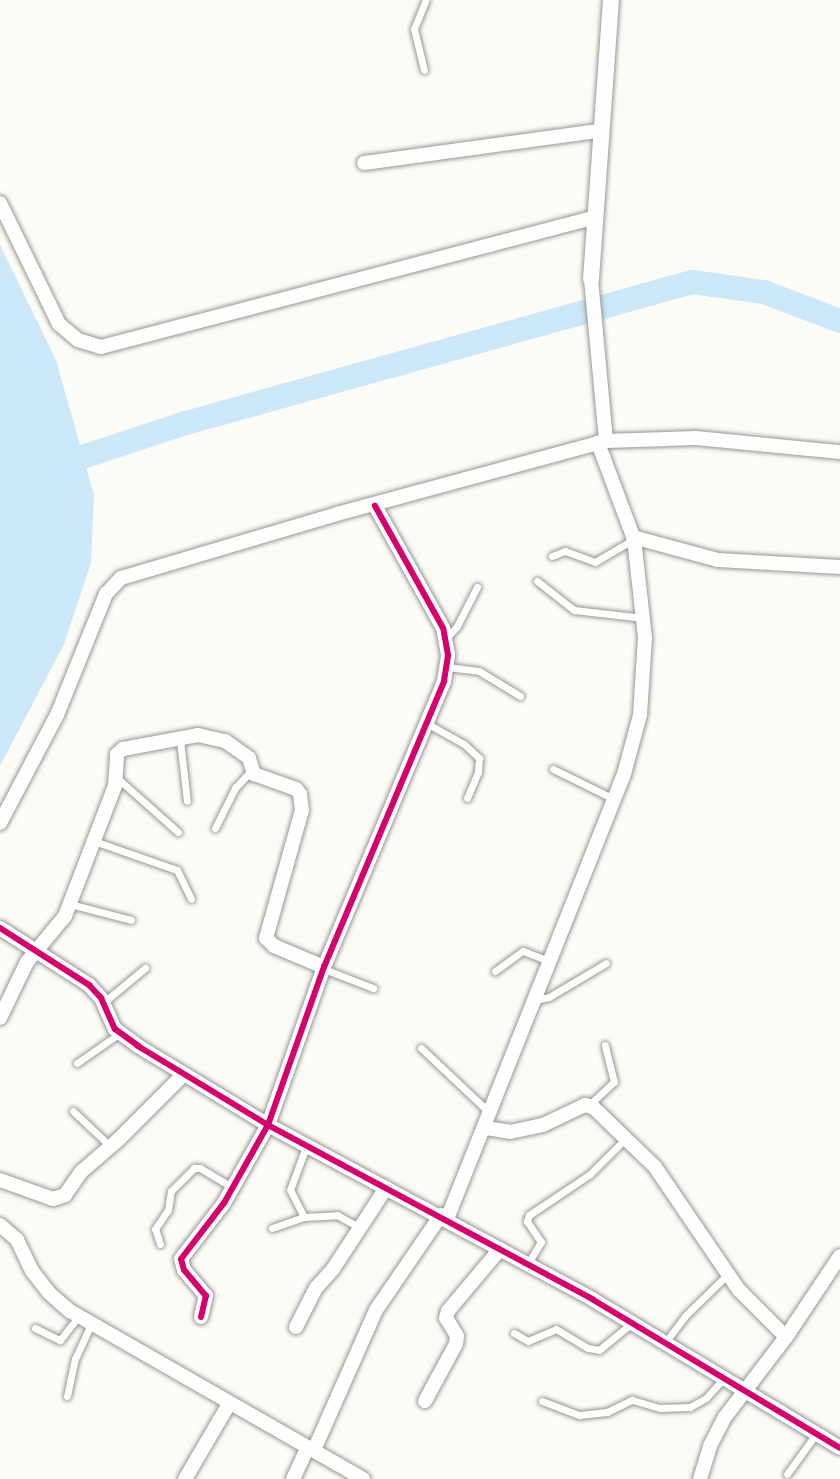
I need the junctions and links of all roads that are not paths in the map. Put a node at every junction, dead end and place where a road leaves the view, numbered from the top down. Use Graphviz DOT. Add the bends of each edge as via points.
graph roads {
  1 [pos="426,0"];
  2 [pos="611,0"];
  3 [pos="424,69"];
  4 [pos="599,131"];
  5 [pos="364,163"];
  6 [pos="0,203"];
  7 [pos="592,218"];
  8 [pos="591,279"];
  9 [pos="602,442"];
  10 [pos="840,452"];
  11 [pos="375,506"];
  12 [pos="634,538"];
  13 [pos="552,556"];
  14 [pos="840,567"];
  15 [pos="537,581"];
  16 [pos="477,587"];
  17 [pos="644,618"];
  18 [pos="446,638"];
  19 [pos="447,667"];
  20 [pos="520,696"];
  21 [pos="428,724"];
  22 [pos="180,740"];
  23 [pos="553,769"];
  24 [pos="252,770"];
  25 [pos="116,777"];
  26 [pos="467,798"];
  27 [pos="615,799"];
  28 [pos="187,801"];
  29 [pos="0,823"];
  30 [pos="215,828"];
  31 [pos="178,832"];
  32 [pos="94,841"];
  33 [pos="190,899"];
  34 [pos="70,904"];
  35 [pos="131,920"];
  36 [pos="0,928"];
  37 [pos="38,950"];
  38 [pos="549,961"];
  39 [pos="606,963"];
  40 [pos="145,968"];
  41 [pos="324,968"];
  42 [pos="495,971"];
  43 [pos="373,988"];
  44 [pos="535,1000"];
  45 [pos="104,1003"];
  46 [pos="0,1018"];
  47 [pos="120,1033"];
  48 [pos="605,1045"];
  49 [pos="421,1048"];
  50 [pos="77,1063"];
  51 [pos="184,1074"];
  52 [pos="589,1105"];
  53 [pos="73,1111"];
  54 [pos="491,1115"];
  55 [pos="268,1125"];
  56 [pos="486,1128"];
  57 [pos="625,1139"];
  58 [pos="307,1144"];
  59 [pos="111,1147"];
  60 [pos="0,1180"];
  61 [pos="232,1187"];
  62 [pos="386,1188"];
  63 [pos="304,1217"];
  64 [pos="444,1217"];
  65 [pos="0,1225"];
  66 [pos="272,1228"];
  67 [pos="360,1228"];
  68 [pos="160,1244"];
  69 [pos="500,1249"];
  70 [pos="840,1256"];
  71 [pos="527,1265"];
  72 [pos="728,1274"];
  73 [pos="201,1317"];
  74 [pos="86,1319"];
  75 [pos="632,1323"];
  76 [pos="296,1327"];
  77 [pos="35,1328"];
  78 [pos="514,1334"];
  79 [pos="786,1337"];
  80 [pos="664,1344"];
  81 [pos="723,1379"];
  82 [pos="744,1393"];
  83 [pos="67,1396"];
  84 [pos="425,1401"];
  85 [pos="542,1401"];
  86 [pos="229,1404"];
  87 [pos="816,1434"];
  88 [pos="311,1448"];
  89 [pos="840,1448"];
  90 [pos="787,1474"];
  91 [pos="185,1479"];
  92 [pos="293,1479"];
  93 [pos="363,1479"];
  94 [pos="700,1479"];
  1 -- 3 [label="lane" via="414,29"];
  2 -- 4 [label="street"];
  4 -- 5 [label="street"];
  4 -- 7 [label="street"];
  6 -- 7 [label="street" via="58,324 78,340 101,347"];
  7 -- 8 [label="street"];
  8 -- 9 [label="street"];
  9 -- 10 [label="street" via="696,438"];
  9 -- 11 [label="street"];
  9 -- 12 [label="street"];
  11 -- 18 [label="street"];
  11 -- 29 [label="street" via="121,578 106,594 57,715"];
  12 -- 13 [label="lane" via="595,562 565,551"];
  12 -- 14 [label="street" via="718,560"];
  12 -- 17 [label="street"];
  15 -- 17 [label="lane" via="574,610"];
  16 -- 18 [label="lane" via="457,626"];
  17 -- 27 [label="street" via="640,715"];
  18 -- 19 [label="street"];
  19 -- 20 [label="lane" via="479,671"];
  19 -- 21 [label="street"];
  21 -- 26 [label="lane" via="464,744 479,758 478,772"];
  21 -- 41 [label="street" via="380,826"];
  22 -- 24 [label="street" via="208,735 225,741 249,758"];
  22 -- 25 [label="street" via="123,749 114,758"];
  22 -- 28 [label="lane"];
  23 -- 27 [label="lane"];
  24 -- 30 [label="lane" via="235,788"];
  24 -- 41 [label="street" via="258,776 296,789 302,800 266,938 274,946"];
  25 -- 31 [label="lane"];
  25 -- 32 [label="street"];
  27 -- 38 [label="street"];
  32 -- 33 [label="lane" via="177,870"];
  32 -- 34 [label="street"];
  34 -- 35 [label="lane"];
  34 -- 37 [label="street"];
  36 -- 37 [label="street"];
  37 -- 45 [label="street" via="81,978"];
  37 -- 46 [label="street" via="22,971"];
  38 -- 42 [label="lane" via="524,951"];
  38 -- 44 [label="street"];
  39 -- 44 [label="lane" via="549,997"];
  40 -- 45 [label="lane"];
  41 -- 43 [label="lane"];
  41 -- 55 [label="street"];
  44 -- 54 [label="street"];
  45 -- 47 [label="street"];
  47 -- 50 [label="lane"];
  47 -- 51 [label="street"];
  48 -- 52 [label="lane" via="614,1082"];
  49 -- 54 [label="lane"];
  51 -- 55 [label="street"];
  51 -- 59 [label="street"];
  52 -- 56 [label="street" via="543,1125 517,1131"];
  52 -- 57 [label="street"];
  53 -- 59 [label="lane"];
  54 -- 56 [label="street"];
  55 -- 58 [label="street"];
  55 -- 61 [label="street"];
  56 -- 64 [label="street"];
  57 -- 71 [label="lane" via="590,1174 529,1215 527,1221 541,1242"];
  57 -- 72 [label="street" via="669,1184"];
  58 -- 62 [label="street"];
  58 -- 63 [label="lane" via="290,1190"];
  59 -- 60 [label="street" via="81,1172 59,1198"];
  61 -- 68 [label="lane" via="201,1168 194,1168 171,1191 168,1210 155,1229"];
  61 -- 73 [label="street" via="218,1213 181,1259 184,1270 206,1296"];
  62 -- 64 [label="street"];
  62 -- 67 [label="street"];
  63 -- 66 [label="lane"];
  63 -- 67 [label="lane" via="337,1215"];
  64 -- 69 [label="street"];
  64 -- 88 [label="street" via="376,1310"];
  65 -- 74 [label="street" via="17,1240 32,1271 49,1293"];
  67 -- 76 [label="street" via="316,1288"];
  69 -- 71 [label="street"];
  69 -- 84 [label="street" via="448,1311 446,1318 457,1336 456,1344"];
  70 -- 79 [label="street"];
  71 -- 75 [label="street"];
  72 -- 79 [label="street" via="753,1307"];
  72 -- 80 [label="lane" via="685,1316"];
  74 -- 77 [label="lane" via="60,1340"];
  74 -- 83 [label="lane"];
  74 -- 86 [label="street"];
  75 -- 78 [label="lane" via="599,1350 588,1348 556,1329 528,1341"];
  75 -- 80 [label="street"];
  79 -- 82 [label="street"];
  80 -- 81 [label="street"];
  81 -- 82 [label="street"];
  81 -- 85 [label="lane" via="706,1398 690,1407 660,1408 632,1400 607,1412 579,1415"];
  82 -- 87 [label="street"];
  82 -- 94 [label="street" via="719,1428"];
  86 -- 88 [label="street"];
  86 -- 91 [label="street"];
  87 -- 89 [label="street"];
  87 -- 90 [label="lane"];
  88 -- 92 [label="street"];
  88 -- 93 [label="street"];
}
